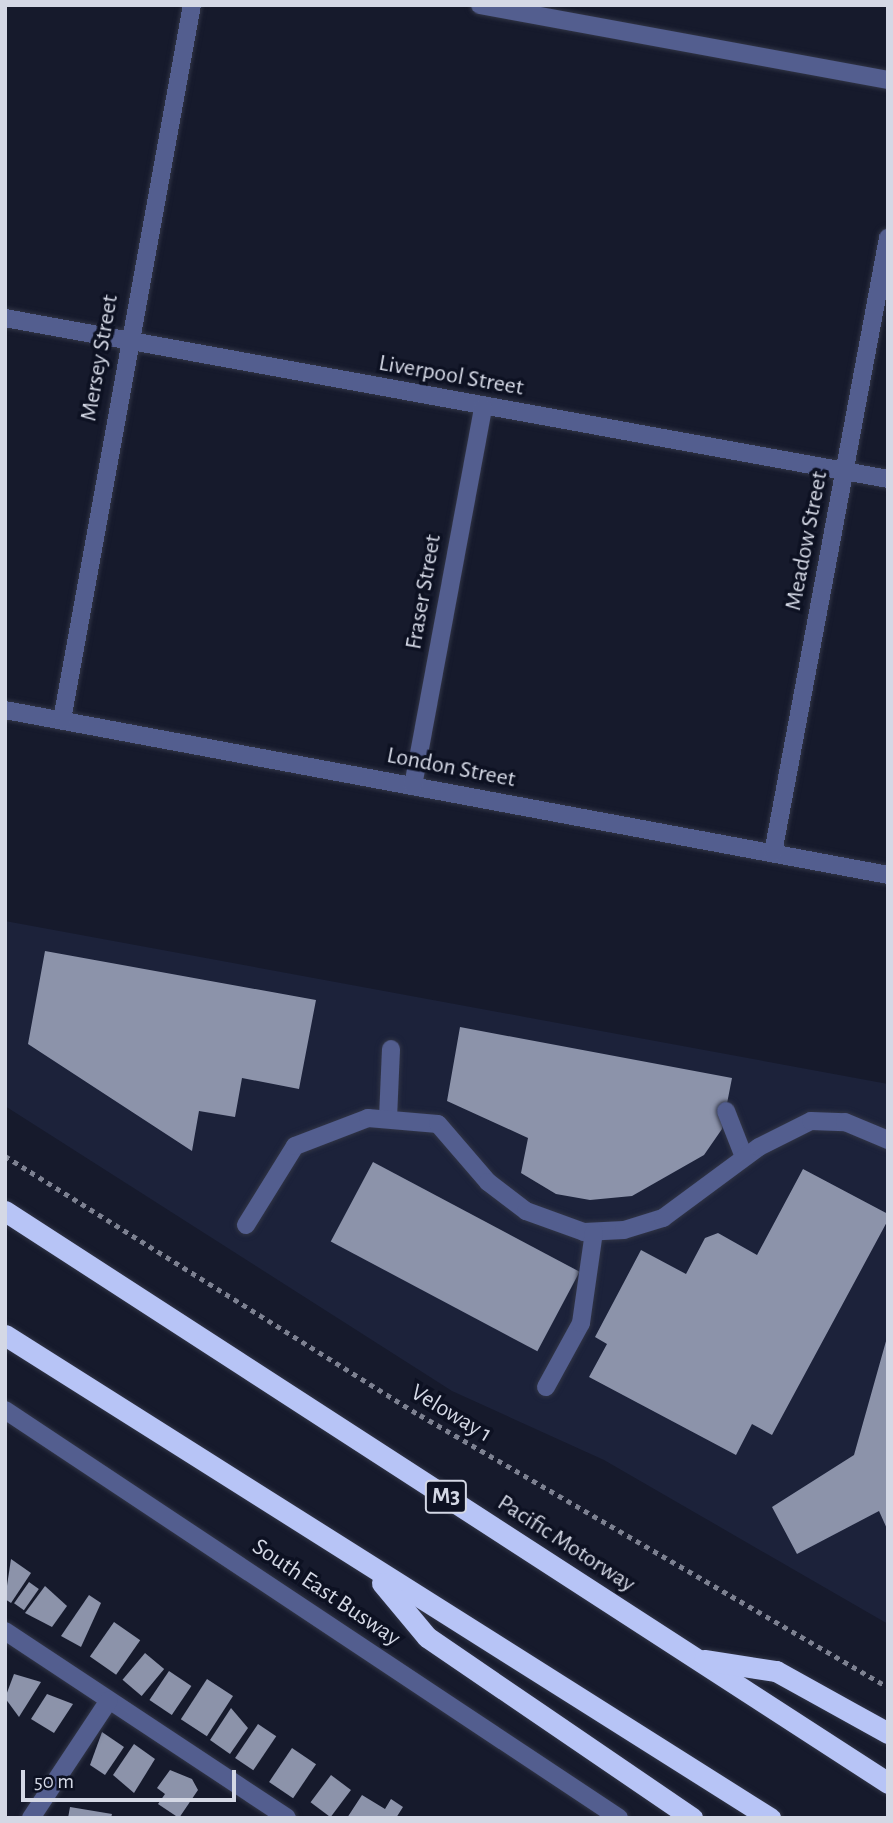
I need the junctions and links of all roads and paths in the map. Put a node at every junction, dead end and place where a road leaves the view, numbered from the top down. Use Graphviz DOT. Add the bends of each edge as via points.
graph roads {
  1 [pos="192,5"];
  2 [pos="480,5"];
  3 [pos="560,12"];
  4 [pos="888,80"];
  5 [pos="888,238"];
  6 [pos="5,318"];
  7 [pos="127,341"];
  8 [pos="483,407"];
  9 [pos="845,471"];
  10 [pos="888,479"];
  11 [pos="5,710"];
  12 [pos="62,720"];
  13 [pos="414,786"];
  14 [pos="773,853"];
  15 [pos="888,875"];
  16 [pos="391,1049"];
  17 [pos="726,1111"];
  18 [pos="388,1118"];
  19 [pos="888,1140"];
  20 [pos="5,1156"];
  21 [pos="744,1157"];
  22 [pos="5,1211"];
  23 [pos="246,1225"];
  24 [pos="594,1232"];
  25 [pos="5,1335"];
  26 [pos="546,1387"];
  27 [pos="5,1410"];
  28 [pos="369,1567"];
  29 [pos="5,1630"];
  30 [pos="695,1659"];
  31 [pos="888,1687"];
  32 [pos="109,1700"];
  33 [pos="888,1733"];
  34 [pos="888,1783"];
  35 [pos="31,1818"];
  36 [pos="287,1818"];
  37 [pos="619,1818"];
  38 [pos="692,1818"];
  39 [pos="770,1818"];
  1 -- 7 [label="street, Mersey Street"];
  2 -- 3 [label="street"];
  3 -- 4 [label="street"];
  5 -- 9 [label="street, Meadow Street"];
  6 -- 7 [label="street, Liverpool Street"];
  7 -- 8 [label="street, Liverpool Street"];
  7 -- 12 [label="street, Mersey Street"];
  8 -- 9 [label="street, Liverpool Street"];
  8 -- 13 [label="street, Fraser Street"];
  9 -- 10 [label="street, Liverpool Street"];
  9 -- 14 [label="street, Meadow Street"];
  11 -- 12 [label="street, London Street"];
  12 -- 13 [label="street, London Street"];
  13 -- 14 [label="street, London Street"];
  14 -- 15 [label="street, London Street"];
  16 -- 18 [label="street"];
  17 -- 21 [label="street"];
  18 -- 23 [label="street" via="368,1118 295,1146"];
  18 -- 24 [label="street" via="438,1124 488,1182 526,1211"];
  19 -- 21 [label="street" via="845,1122 811,1121"];
  20 -- 31 [label="path, Veloway 1" via="431,1422"];
  21 -- 24 [label="street" via="663,1218"];
  22 -- 30 [label="highway, Pacific Motorway / M3"];
  24 -- 26 [label="street" via="582,1323"];
  25 -- 28 [label="highway"];
  27 -- 37 [label="street, South East Busway"];
  28 -- 38 [label="highway" via="427,1637"];
  28 -- 39 [label="highway"];
  29 -- 32 [label="street"];
  30 -- 33 [label="highway" via="776,1671"];
  30 -- 34 [label="highway, Pacific Motorway / M3"];
  32 -- 35 [label="street"];
  32 -- 36 [label="street"];
}
